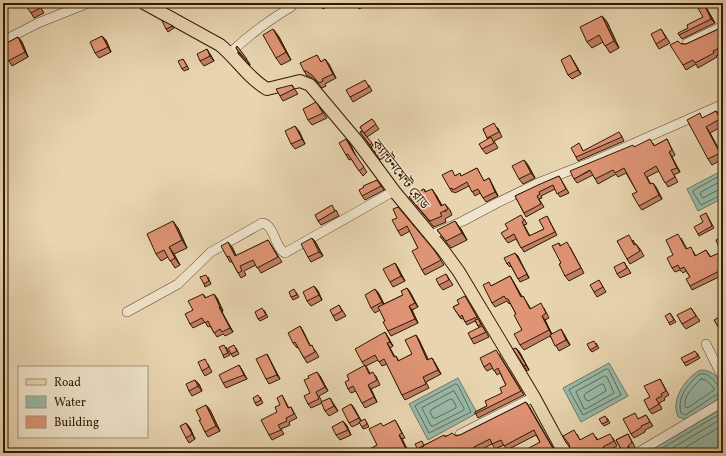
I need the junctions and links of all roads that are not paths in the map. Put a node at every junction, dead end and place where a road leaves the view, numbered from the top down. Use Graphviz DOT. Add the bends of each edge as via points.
graph roads {
  1 [pos="88,3"];
  2 [pos="144,3"];
  3 [pos="291,7"];
  4 [pos="723,26"];
  5 [pos="3,41"];
  6 [pos="687,43"];
  7 [pos="230,53"];
  8 [pos="723,104"];
  9 [pos="394,191"];
  10 [pos="431,235"];
  11 [pos="127,312"];
  12 [pos="706,344"];
  13 [pos="723,378"];
  14 [pos="534,397"];
  15 [pos="723,402"];
  16 [pos="460,434"];
  17 [pos="566,453"];
  18 [pos="637,453"];
  1 -- 5 [label="street" via="38,23"];
  2 -- 7 [label="main road, ক্যান্টনমেন্ট রোড"];
  3 -- 7 [label="street" via="260,26"];
  4 -- 6 [label="street"];
  7 -- 9 [label="main road, ক্যান্টনমেন্ট রোড" via="257,83 267,89 300,81 310,85"];
  8 -- 10 [label="street" via="538,183"];
  9 -- 10 [label="main road, ক্যান্টনমেন্ট রোড"];
  9 -- 11 [label="street" via="285,252 279,248 268,225 262,223 211,252 178,284"];
  10 -- 14 [label="main road, ক্যান্টনমেন্ট রোড" via="459,272"];
  12 -- 13 [label="street"];
  14 -- 16 [label="street"];
  14 -- 17 [label="main road, ক্যান্টনমেন্ট রোড"];
  15 -- 18 [label="street"];
}
